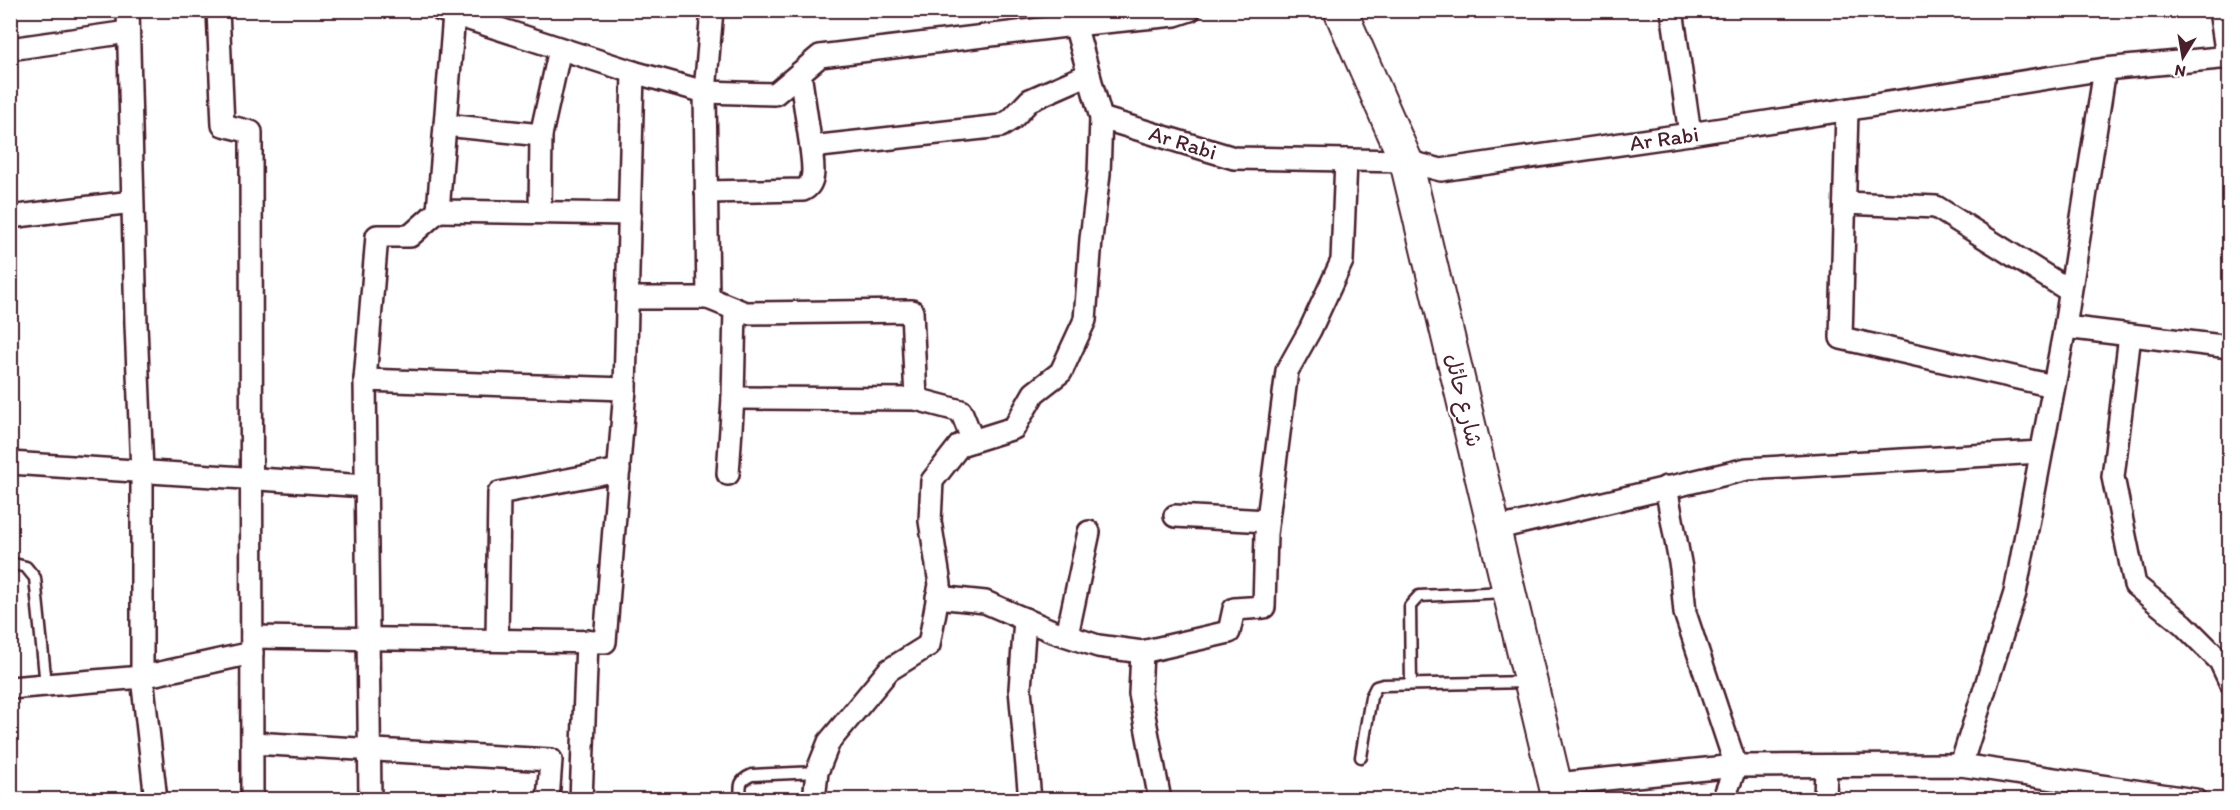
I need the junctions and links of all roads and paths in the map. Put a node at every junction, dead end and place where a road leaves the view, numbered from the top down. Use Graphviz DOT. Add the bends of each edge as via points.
graph roads {
  1 [pos="128,10"];
  2 [pos="218,10"];
  3 [pos="711,10"];
  4 [pos="1190,10"];
  5 [pos="1340,10"];
  6 [pos="1672,10"];
  7 [pos="2220,10"];
  8 [pos="448,13"];
  9 [pos="1073,18"];
  10 [pos="128,32"];
  11 [pos="560,49"];
  12 [pos="10,50"];
  13 [pos="2228,57"];
  14 [pos="2105,69"];
  15 [pos="633,72"];
  16 [pos="800,74"];
  17 [pos="1089,74"];
  18 [pos="705,92"];
  19 [pos="1847,110"];
  20 [pos="1101,118"];
  21 [pos="445,125"];
  22 [pos="1690,134"];
  23 [pos="541,135"];
  24 [pos="811,147"];
  25 [pos="1346,160"];
  26 [pos="1406,161"];
  27 [pos="706,192"];
  28 [pos="132,202"];
  29 [pos="1845,203"];
  30 [pos="438,211"];
  31 [pos="540,212"];
  32 [pos="630,214"];
  33 [pos="10,217"];
  34 [pos="2070,291"];
  35 [pos="628,298"];
  36 [pos="708,298"];
  37 [pos="735,309"];
  38 [pos="2064,327"];
  39 [pos="2130,335"];
  40 [pos="2229,347"];
  41 [pos="365,380"];
  42 [pos="2053,386"];
  43 [pos="625,389"];
  44 [pos="733,399"];
  45 [pos="916,399"];
  46 [pos="973,441"];
  47 [pos="2041,452"];
  48 [pos="10,464"];
  49 [pos="619,470"];
  50 [pos="142,472"];
  51 [pos="728,474"];
  52 [pos="252,479"];
  53 [pos="366,486"];
  54 [pos="1666,487"];
  55 [pos="1175,516"];
  56 [pos="1267,521"];
  57 [pos="1494,528"];
  58 [pos="1089,532"];
  59 [pos="10,562"];
  60 [pos="1510,592"];
  61 [pos="937,597"];
  62 [pos="1024,619"];
  63 [pos="1066,635"];
  64 [pos="368,637"];
  65 [pos="497,640"];
  66 [pos="587,641"];
  67 [pos="252,645"];
  68 [pos="1142,652"];
  69 [pos="142,677"];
  70 [pos="1532,682"];
  71 [pos="2229,682"];
  72 [pos="1411,684"];
  73 [pos="46,685"];
  74 [pos="10,688"];
  75 [pos="252,743"];
  76 [pos="369,750"];
  77 [pos="1361,757"];
  78 [pos="1961,765"];
  79 [pos="1736,766"];
  80 [pos="1826,766"];
  81 [pos="817,772"];
  82 [pos="1558,792"];
  83 [pos="156,800"];
  84 [pos="252,800"];
  85 [pos="370,800"];
  86 [pos="548,800"];
  87 [pos="581,800"];
  88 [pos="741,800"];
  89 [pos="814,800"];
  90 [pos="1030,800"];
  91 [pos="1160,800"];
  92 [pos="1723,800"];
  93 [pos="1825,800"];
  94 [pos="2195,800"];
  1 -- 10 [label="street"];
  2 -- 52 [label="street" via="223,126 251,132"];
  3 -- 18 [label="street"];
  4 -- 9 [label="street" via="1175,15"];
  5 -- 26 [label="main road, شارع حائل"];
  6 -- 22 [label="street"];
  7 -- 13 [label="street"];
  8 -- 11 [label="street"];
  8 -- 21 [label="street"];
  9 -- 16 [label="street" via="820,56"];
  9 -- 17 [label="street"];
  10 -- 12 [label="street"];
  10 -- 28 [label="street"];
  11 -- 15 [label="street"];
  11 -- 23 [label="street"];
  13 -- 14 [label="street, Ar Rabi"];
  14 -- 19 [label="street, Ar Rabi"];
  14 -- 34 [label="street"];
  15 -- 18 [label="street"];
  15 -- 32 [label="street"];
  16 -- 18 [label="street" via="775,94"];
  16 -- 24 [label="street"];
  17 -- 20 [label="street"];
  17 -- 24 [label="street" via="1030,100 1001,126"];
  18 -- 27 [label="street"];
  19 -- 22 [label="street, Ar Rabi"];
  19 -- 29 [label="street"];
  20 -- 25 [label="street, Ar Rabi" via="1234,158"];
  20 -- 46 [label="street" via="1084,320 1061,372 1034,393 1014,428"];
  21 -- 23 [label="street"];
  21 -- 30 [label="street"];
  22 -- 26 [label="street, Ar Rabi" via="1441,170"];
  23 -- 31 [label="street"];
  24 -- 27 [label="street" via="812,181 808,188"];
  25 -- 26 [label="street, Ar Rabi"];
  25 -- 56 [label="street" via="1342,261 1287,371"];
  26 -- 57 [label="main road, شارع حائل"];
  27 -- 36 [label="street"];
  28 -- 33 [label="street"];
  28 -- 50 [label="street"];
  29 -- 34 [label="street" via="1936,207"];
  29 -- 42 [label="street" via="1841,338"];
  30 -- 31 [label="street"];
  30 -- 41 [label="street" via="410,236 377,236"];
  31 -- 32 [label="street"];
  32 -- 35 [label="street"];
  34 -- 38 [label="street"];
  35 -- 36 [label="street"];
  35 -- 43 [label="street"];
  36 -- 37 [label="street"];
  37 -- 44 [label="street"];
  37 -- 45 [label="street" via="745,313 912,311"];
  38 -- 39 [label="street"];
  38 -- 42 [label="street"];
  39 -- 40 [label="street"];
  39 -- 71 [label="street" via="2113,477 2135,585 2183,624 2220,662"];
  41 -- 43 [label="street"];
  41 -- 53 [label="street"];
  42 -- 47 [label="street"];
  43 -- 49 [label="street"];
  44 -- 45 [label="street"];
  44 -- 51 [label="street"];
  45 -- 46 [label="street" via="961,411"];
  46 -- 61 [label="street" via="960,445 932,481 930,521 940,584"];
  47 -- 54 [label="street" via="1747,468"];
  47 -- 78 [label="street" via="2015,593"];
  48 -- 50 [label="street"];
  49 -- 65 [label="street" via="499,493"];
  49 -- 66 [label="street" via="605,642"];
  50 -- 52 [label="street"];
  50 -- 69 [label="street"];
  52 -- 53 [label="street"];
  52 -- 67 [label="street"];
  53 -- 64 [label="street"];
  54 -- 57 [label="street"];
  54 -- 79 [label="street" via="1685,613"];
  55 -- 56 [label="street"];
  56 -- 68 [label="street" via="1264,608 1234,609 1229,632"];
  57 -- 60 [label="main road, شارع حائل"];
  58 -- 63 [label="street"];
  59 -- 73 [label="lane" via="26,567 35,578"];
  60 -- 70 [label="main road, شارع حائل"];
  60 -- 72 [label="lane" via="1419,596 1413,601"];
  61 -- 62 [label="street" via="985,602"];
  61 -- 81 [label="street" via="929,645 889,670 829,742"];
  62 -- 63 [label="street"];
  62 -- 90 [label="street" via="1020,689"];
  63 -- 68 [label="street" via="1098,646"];
  64 -- 65 [label="street"];
  64 -- 67 [label="street"];
  64 -- 76 [label="street"];
  65 -- 66 [label="street"];
  66 -- 87 [label="street"];
  67 -- 69 [label="street"];
  67 -- 75 [label="street"];
  68 -- 91 [label="street" via="1140,693"];
  69 -- 73 [label="street"];
  69 -- 83 [label="street"];
  70 -- 72 [label="lane"];
  70 -- 82 [label="main road, شارع حائل"];
  72 -- 77 [label="lane" via="1376,687"];
  73 -- 74 [label="street"];
  75 -- 76 [label="street"];
  75 -- 84 [label="street"];
  76 -- 85 [label="street"];
  76 -- 86 [label="street" via="551,760"];
  78 -- 80 [label="street"];
  78 -- 94 [label="street"];
  79 -- 80 [label="street"];
  79 -- 82 [label="street"];
  79 -- 92 [label="street"];
  80 -- 93 [label="street"];
  81 -- 88 [label="lane" via="752,775 740,785"];
  81 -- 89 [label="street"];
}
